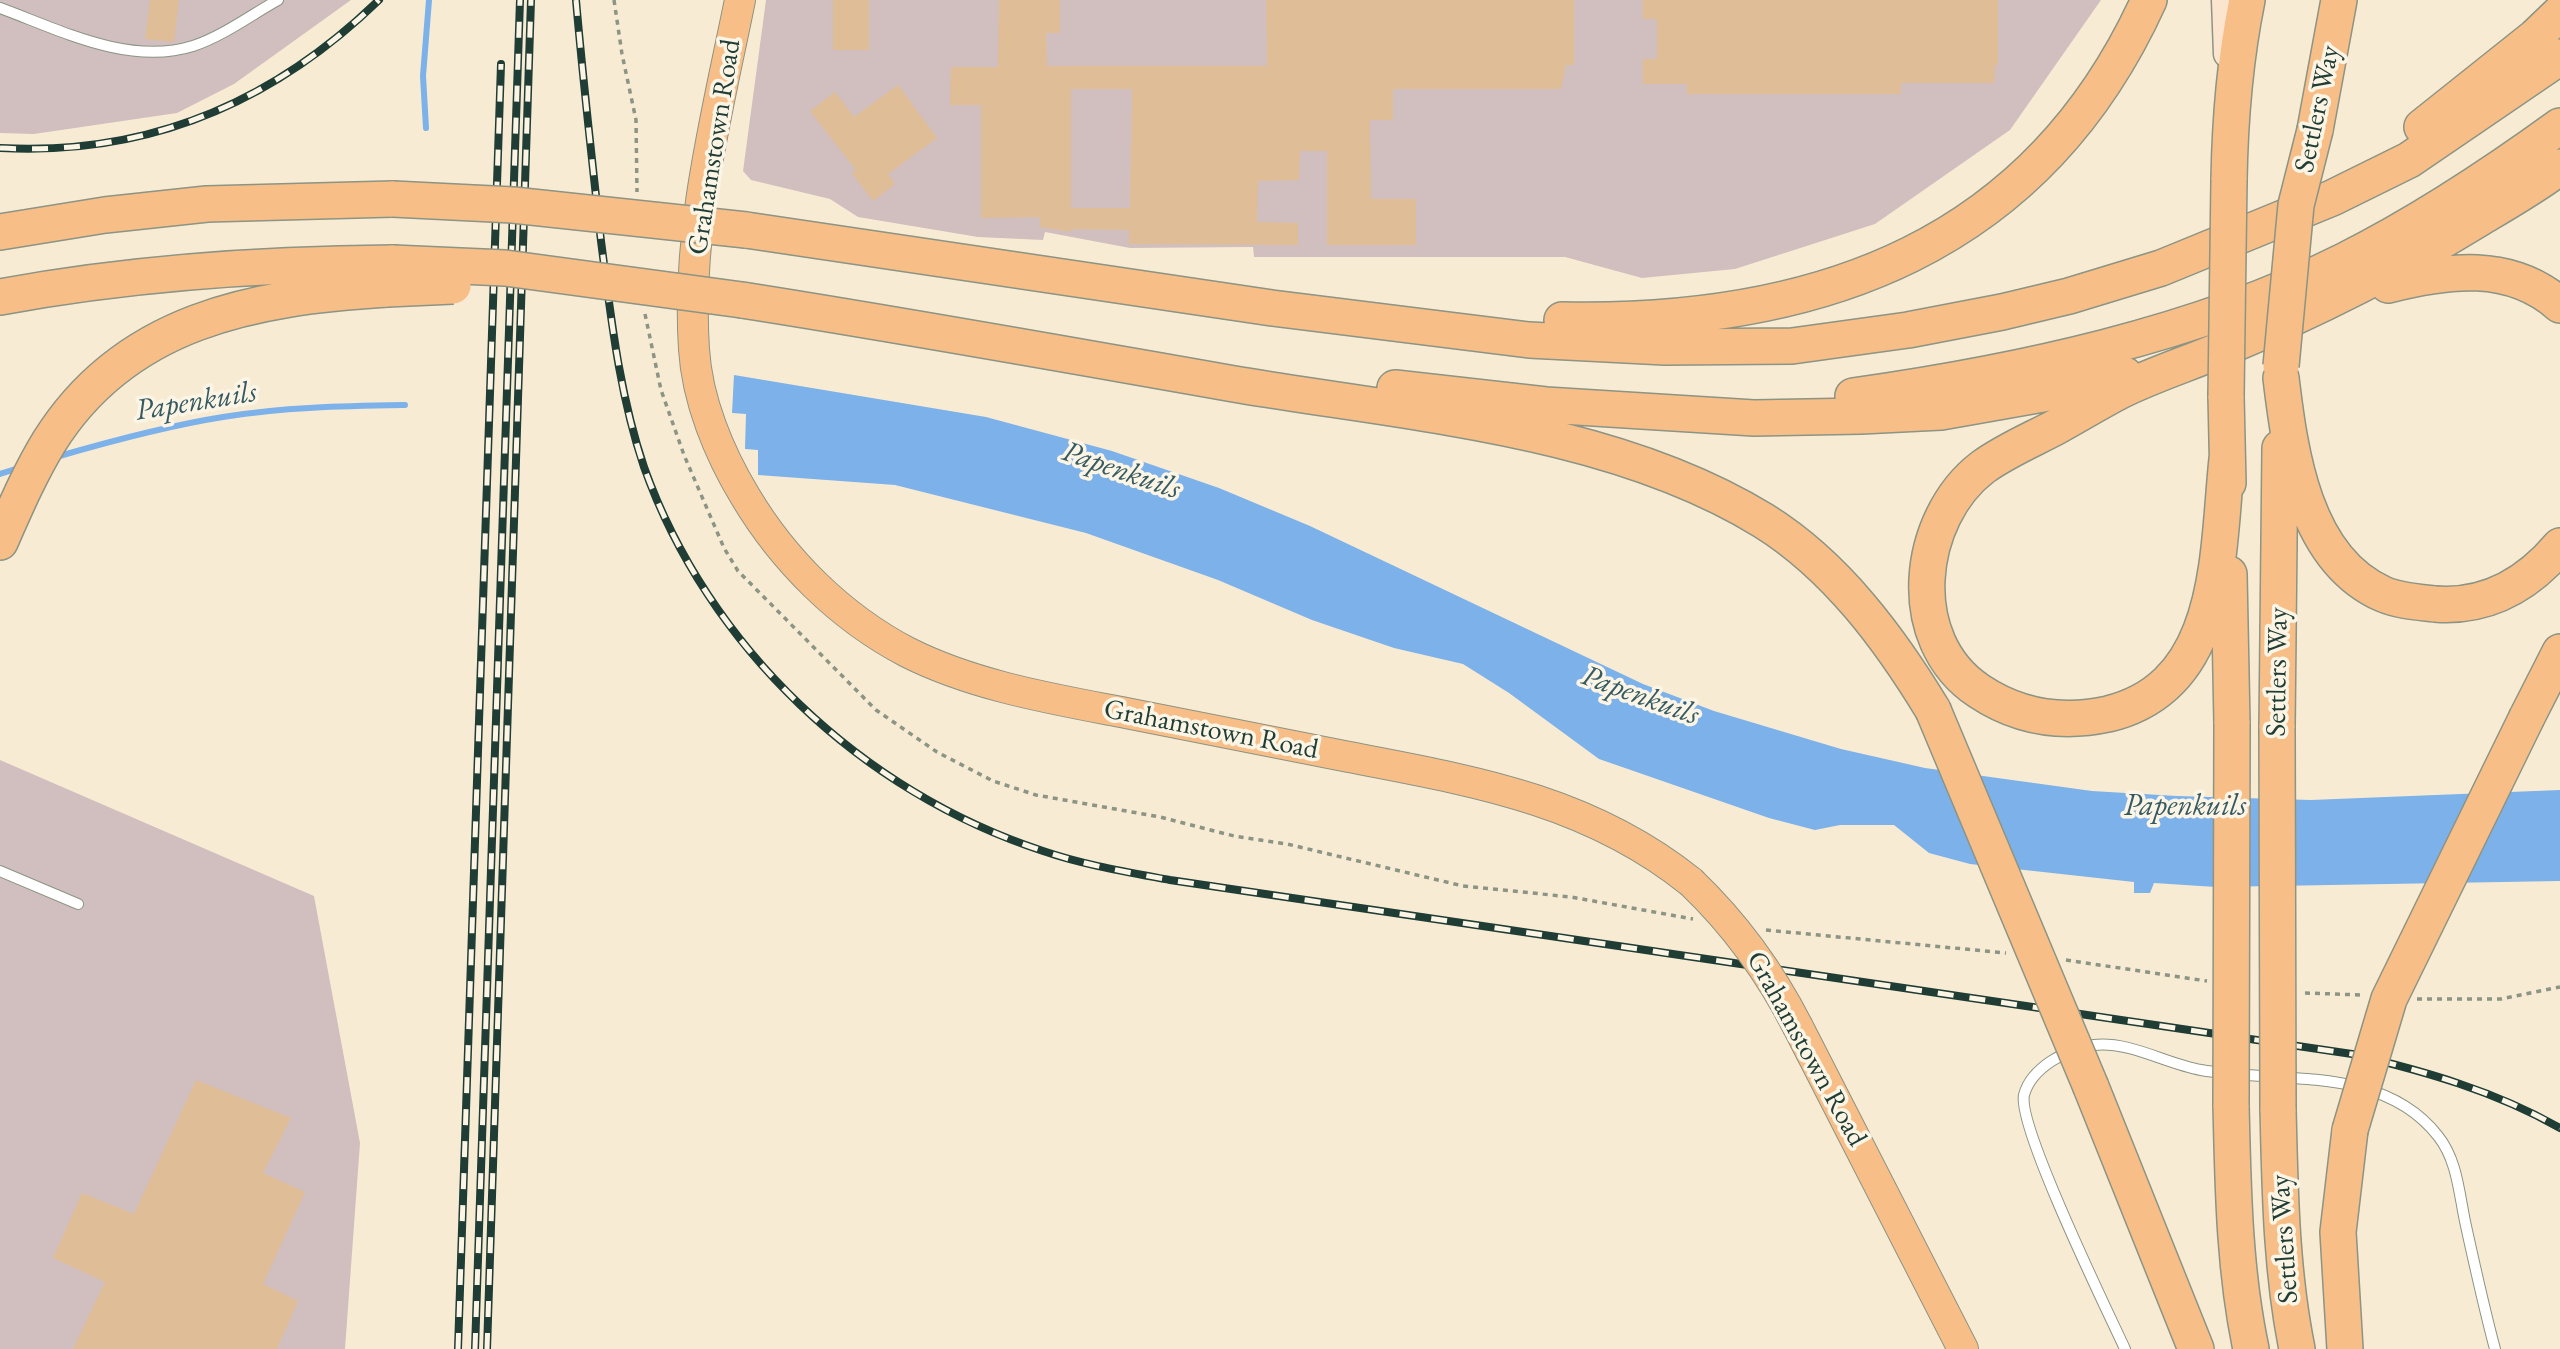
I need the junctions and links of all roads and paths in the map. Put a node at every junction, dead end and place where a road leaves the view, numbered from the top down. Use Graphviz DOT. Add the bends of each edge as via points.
graph roads {
  1 [pos="278,0"];
  2 [pos="740,0"];
  3 [pos="2149,0"];
  4 [pos="2225,0"];
  5 [pos="2247,0"];
  6 [pos="2339,0"];
  7 [pos="2351,0"];
  8 [pos="0,8"];
  9 [pos="2560,13"];
  10 [pos="2560,57"];
  11 [pos="2328,75"];
  12 [pos="2560,126"];
  13 [pos="2230,136"];
  14 [pos="2560,167"];
  15 [pos="207,204"];
  16 [pos="0,222"];
  17 [pos="2265,226"];
  18 [pos="0,232"];
  19 [pos="390,276"];
  20 [pos="0,297"];
  21 [pos="2336,298"];
  22 [pos="2560,305"];
  23 [pos="1272,308"];
  24 [pos="958,333"];
  25 [pos="2246,339"];
  26 [pos="2281,372"];
  27 [pos="1654,410"];
  28 [pos="2228,458"];
  29 [pos="0,542"];
  30 [pos="2560,546"];
  31 [pos="2560,652"];
  32 [pos="0,871"];
  33 [pos="78,904"];
  34 [pos="1962,1349"];
  35 [pos="2125,1349"];
  36 [pos="2196,1349"];
  37 [pos="2251,1349"];
  38 [pos="2297,1349"];
  39 [pos="2345,1349"];
  40 [pos="2495,1349"];
  1 -- 8 [label="lane" via="195,45 163,52 125,51"];
  2 -- 34 [label="main road, Grahamstown Road, bridge" via="703,189 695,261 694,354 706,406 733,477 763,526 817,587 907,652 1007,688 1470,780 1547,801 1624,835 1691,882 1738,930 1763,964"];
  3 -- 23 [label="highway" via="2101,87 2076,124 2042,159 1968,222 1906,259 1869,274 1758,305 1672,316 1525,319"];
  4 -- 13 [label="main road"];
  5 -- 13 [label="highway, Settlers Way"];
  6 -- 11 [label="highway, Settlers Way"];
  7 -- 11 [label="highway"];
  9 -- 17 [label="highway" via="2425,126"];
  10 -- 17 [label="highway" via="2409,160"];
  11 -- 26 [label="highway, Settlers Way, bridge" via="2296,205"];
  12 -- 27 [label="highway" via="2478,184 2342,262 2268,294 2169,328 2050,362 1916,388 1817,402"];
  13 -- 28 [label="highway, Settlers Way, bridge"];
  14 -- 21 [label="highway" via="2426,251"];
  15 -- 16 [label="highway" via="94,207"];
  15 -- 18 [label="highway"];
  15 -- 23 [label="highway, bridge" via="393,199 513,205 746,230"];
  17 -- 23 [label="highway" via="2161,268 2069,296 1909,330 1792,346 1665,347 1529,340"];
  19 -- 20 [label="highway" via="295,264 111,280"];
  19 -- 24 [label="highway, bridge" via="505,268"];
  19 -- 29 [label="highway" via="333,292 223,312 146,346 89,391 49,442"];
  21 -- 22 [label="highway" via="2417,277 2477,270 2529,285"];
  21 -- 25 [label="highway"];
  24 -- 27 [label="highway" via="1546,405"];
  24 -- 36 [label="highway, bridge" via="1536,435 1611,453 1664,472 1765,522 1807,553 1887,639 1933,710"];
  25 -- 27 [label="highway" via="2121,376 1941,412 1754,418"];
  25 -- 28 [label="highway" via="2122,390 2011,450 1959,490 1941,518 1926,571 1932,621 1952,665 1971,686 1998,704 2050,719 2076,719 2130,708 2164,686 2186,661 2210,607"];
  26 -- 30 [label="highway" via="2287,433 2314,520 2335,556 2367,586 2384,595 2423,603 2482,600 2527,580"];
  26 -- 38 [label="highway, Settlers Way, bridge" via="2278,1109 2280,1220"];
  28 -- 37 [label="highway, Settlers Way, bridge" via="2231,1105 2234,1219 2242,1309"];
  31 -- 39 [label="highway, bridge" via="2389,999 2350,1130 2338,1232"];
  32 -- 33 [label="lane"];
  35 -- 40 [label="lane" via="2033,1142 2023,1103 2028,1086 2051,1062 2097,1045 2197,1070 2341,1084 2381,1094 2412,1110 2440,1138 2455,1170"];
}
